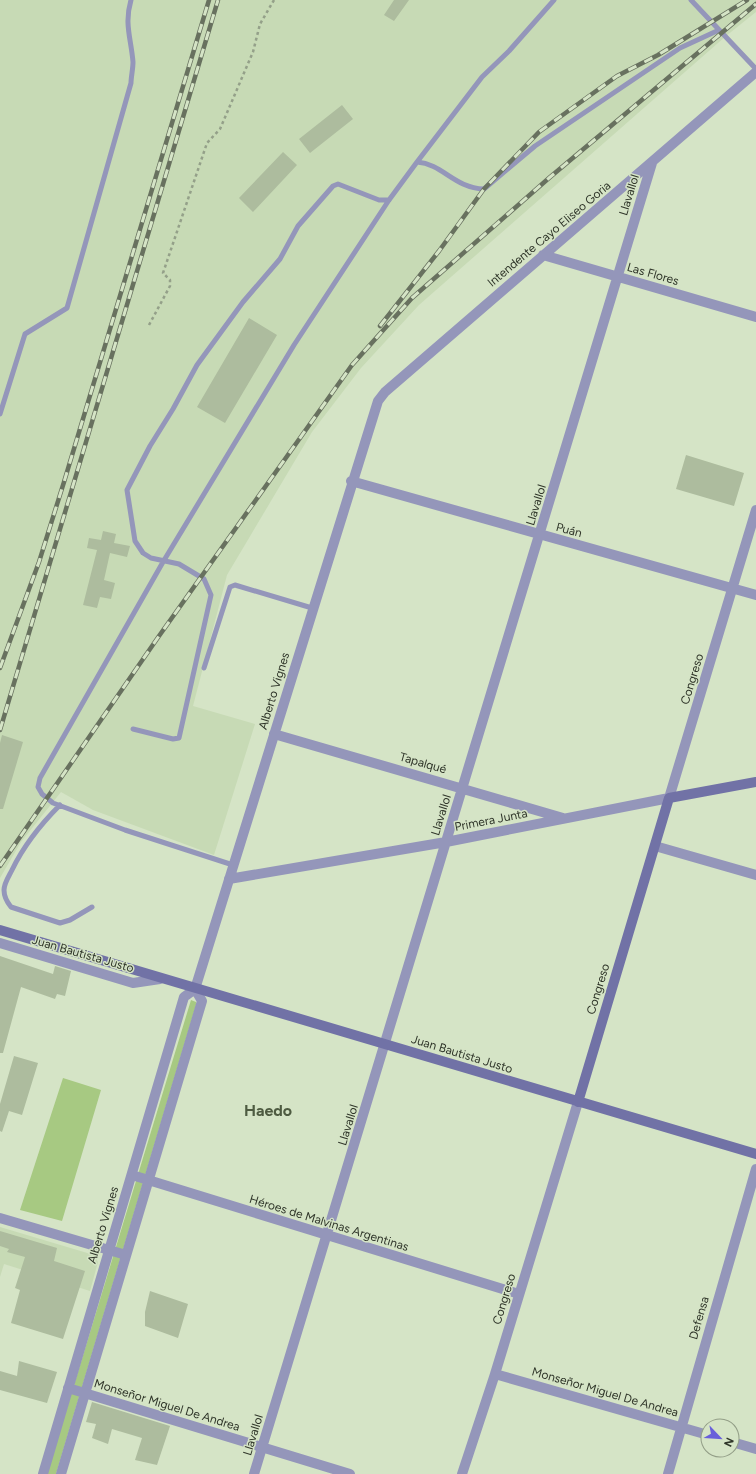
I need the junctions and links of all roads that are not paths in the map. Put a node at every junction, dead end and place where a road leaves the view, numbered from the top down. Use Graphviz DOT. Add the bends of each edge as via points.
graph roads {
  1 [pos="131,0"];
  2 [pos="554,0"];
  3 [pos="691,0"];
  4 [pos="719,30"];
  5 [pos="756,70"];
  6 [pos="417,162"];
  7 [pos="652,163"];
  8 [pos="389,200"];
  9 [pos="543,255"];
  10 [pos="617,277"];
  11 [pos="756,317"];
  12 [pos="378,401"];
  13 [pos="0,414"];
  14 [pos="352,481"];
  15 [pos="756,510"];
  16 [pos="540,535"];
  17 [pos="163,562"];
  18 [pos="733,588"];
  19 [pos="756,595"];
  20 [pos="312,608"];
  21 [pos="204,668"];
  22 [pos="133,729"];
  23 [pos="274,734"];
  24 [pos="756,782"];
  25 [pos="463,788"];
  26 [pos="669,798"];
  27 [pos="60,805"];
  28 [pos="565,818"];
  29 [pos="446,842"];
  30 [pos="655,846"];
  31 [pos="233,865"];
  32 [pos="756,875"];
  33 [pos="229,878"];
  34 [pos="92,907"];
  35 [pos="0,930"];
  36 [pos="0,943"];
  37 [pos="160,979"];
  38 [pos="196,989"];
  39 [pos="386,1045"];
  40 [pos="578,1102"];
  41 [pos="756,1154"];
  42 [pos="756,1169"];
  43 [pos="132,1175"];
  44 [pos="150,1180"];
  45 [pos="0,1218"];
  46 [pos="327,1236"];
  47 [pos="110,1250"];
  48 [pos="126,1255"];
  49 [pos="519,1294"];
  50 [pos="495,1374"];
  51 [pos="68,1388"];
  52 [pos="86,1393"];
  53 [pos="682,1428"];
  54 [pos="700,1433"];
  55 [pos="740,1444"];
  56 [pos="262,1448"];
  57 [pos="756,1449"];
  58 [pos="43,1474"];
  59 [pos="61,1474"];
  60 [pos="254,1474"];
  61 [pos="350,1474"];
  62 [pos="462,1474"];
  63 [pos="668,1474"];
  1 -- 13 [label="lane" via="127,13 133,63 131,84 67,308 24,334"];
  2 -- 6 [label="lane" via="482,77"];
  3 -- 4 [label="lane"];
  4 -- 5 [label="lane"];
  4 -- 6 [label="lane" via="680,48 535,146 484,189 462,185 427,163"];
  5 -- 7 [label="street, Intendente Cayo Eliseo Goria"];
  6 -- 8 [label="lane"];
  7 -- 9 [label="street, Intendente Cayo Eliseo Goria"];
  7 -- 10 [label="street, Llavallol"];
  8 -- 17 [label="lane" via="294,345"];
  8 -- 17 [label="lane" via="379,200 338,184 333,186 298,226 280,259 243,302 196,365 127,490 135,541 143,553"];
  9 -- 10 [label="street, Las Flores"];
  9 -- 12 [label="street, Intendente Cayo Eliseo Goria" via="385,392"];
  10 -- 11 [label="street, Las Flores"];
  10 -- 16 [label="street, Llavallol"];
  12 -- 14 [label="street, Alberto Vignes"];
  14 -- 16 [label="street, Puán"];
  14 -- 20 [label="street, Alberto Vignes"];
  15 -- 18 [label="street, Congreso"];
  16 -- 18 [label="street, Puán"];
  16 -- 25 [label="street, Llavallol"];
  17 -- 22 [label="lane" via="179,564 204,579 210,595 179,738 173,739"];
  17 -- 27 [label="lane" via="40,778 38,787 42,794"];
  18 -- 19 [label="street, Puán"];
  18 -- 26 [label="street, Congreso"];
  20 -- 21 [label="lane" via="235,585 230,588"];
  20 -- 23 [label="street, Alberto Vignes"];
  23 -- 25 [label="street, Tapalqué"];
  23 -- 31 [label="street, Alberto Vignes"];
  24 -- 26 [label="street, Primera Junta"];
  25 -- 28 [label="street, Tapalqué"];
  25 -- 29 [label="street, Llavallol"];
  26 -- 28 [label="street, Primera Junta"];
  26 -- 30 [label="street, Congreso"];
  27 -- 31 [label="lane" via="125,830"];
  27 -- 34 [label="lane" via="21,851 7,879 5,897 11,907 60,923"];
  28 -- 29 [label="street, Primera Junta"];
  29 -- 33 [label="street, Primera Junta"];
  29 -- 39 [label="street, Llavallol"];
  30 -- 32 [label="street"];
  30 -- 40 [label="street, Congreso"];
  31 -- 33 [label="street, Alberto Vignes"];
  33 -- 38 [label="street, Alberto Vignes"];
  35 -- 37 [label="street, Juan Bautista Justo"];
  36 -- 37 [label="street, Juan Bautista Justo" via="133,983"];
  37 -- 38 [label="street, Juan Bautista Justo"];
  38 -- 39 [label="street, Juan Bautista Justo"];
  38 -- 43 [label="street, Alberto Vignes" via="184,997"];
  38 -- 44 [label="street, Alberto Vignes" via="202,1001"];
  39 -- 40 [label="street, Juan Bautista Justo"];
  39 -- 46 [label="street, Llavallol"];
  40 -- 41 [label="street, Juan Bautista Justo"];
  40 -- 49 [label="street, Congreso"];
  42 -- 53 [label="street, Defensa"];
  43 -- 44 [label="street, Héroes de Malvinas Argentinas"];
  43 -- 47 [label="street, Alberto Vignes"];
  44 -- 46 [label="street, Héroes de Malvinas Argentinas"];
  44 -- 48 [label="street, Alberto Vignes"];
  45 -- 47 [label="street"];
  46 -- 49 [label="street, Héroes de Malvinas Argentinas"];
  46 -- 56 [label="street, Llavallol"];
  47 -- 48 [label="street"];
  47 -- 51 [label="street, Alberto Vignes"];
  48 -- 52 [label="street, Alberto Vignes"];
  49 -- 50 [label="street, Congreso"];
  50 -- 53 [label="street, Monseñor Miguel De Andrea"];
  50 -- 62 [label="street, Congreso"];
  51 -- 52 [label="street, Monseñor Miguel De Andrea"];
  51 -- 58 [label="street, Alberto Vignes"];
  52 -- 56 [label="street, Monseñor Miguel De Andrea"];
  52 -- 59 [label="street, Alberto Vignes"];
  53 -- 54 [label="street, Monseñor Miguel De Andrea"];
  53 -- 63 [label="street, Defensa"];
  55 -- 57 [label="street"];
  56 -- 60 [label="street, Llavallol"];
  56 -- 61 [label="street, Monseñor Miguel De Andrea"];
}
